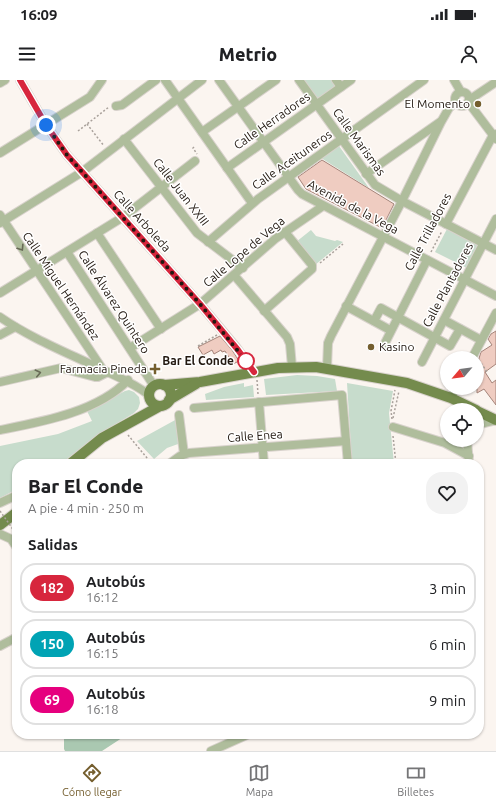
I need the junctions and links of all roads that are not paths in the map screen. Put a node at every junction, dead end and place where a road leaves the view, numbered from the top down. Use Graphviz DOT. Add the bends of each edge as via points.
graph roads {
  1 [pos="5,80"];
  2 [pos="20,80"];
  3 [pos="102,80"];
  4 [pos="156,80"];
  5 [pos="165,80"];
  6 [pos="202,80"];
  7 [pos="219,80"];
  8 [pos="276,80"];
  9 [pos="299,80"];
  10 [pos="350,80"];
  11 [pos="424,80"];
  12 [pos="454,80"];
  13 [pos="496,82"];
  14 [pos="0,83"];
  15 [pos="338,83"];
  16 [pos="461,92"];
  17 [pos="178,98"];
  18 [pos="468,101"];
  19 [pos="456,102"];
  20 [pos="317,104"];
  21 [pos="116,106"];
  22 [pos="238,106"];
  23 [pos="441,122"];
  24 [pos="46,125"];
  25 [pos="202,132"];
  26 [pos="495,136"];
  27 [pos="124,139"];
  28 [pos="342,140"];
  29 [pos="263,142"];
  30 [pos="0,153"];
  31 [pos="195,161"];
  32 [pos="227,168"];
  33 [pos="82,172"];
  34 [pos="366,174"];
  35 [pos="289,177"];
  36 [pos="161,187"];
  37 [pos="402,201"];
  38 [pos="252,203"];
  39 [pos="324,206"];
  40 [pos="123,217"];
  41 [pos="496,219"];
  42 [pos="1,220"];
  43 [pos="446,224"];
  44 [pos="285,232"];
  45 [pos="97,233"];
  46 [pos="383,236"];
  47 [pos="208,242"];
  48 [pos="484,243"];
  49 [pos="496,250"];
  50 [pos="67,252"];
  51 [pos="427,260"];
  52 [pos="243,268"];
  53 [pos="36,270"];
  54 [pos="234,275"];
  55 [pos="464,280"];
  56 [pos="0,293"];
  57 [pos="496,296"];
  58 [pos="200,304"];
  59 [pos="346,306"];
  60 [pos="264,311"];
  61 [pos="496,313"];
  62 [pos="0,317"];
  63 [pos="398,317"];
  64 [pos="444,320"];
  65 [pos="374,321"];
  66 [pos="15,328"];
  67 [pos="161,329"];
  68 [pos="460,329"];
  69 [pos="390,330"];
  70 [pos="0,335"];
  71 [pos="434,338"];
  72 [pos="482,340"];
  73 [pos="384,343"];
  74 [pos="130,348"];
  75 [pos="475,351"];
  76 [pos="422,362"];
  77 [pos="292,367"];
  78 [pos="327,368"];
  79 [pos="105,371"];
  80 [pos="255,371"];
  81 [pos="129,381"];
  82 [pos="0,382"];
  83 [pos="200,382"];
  84 [pos="154,391"];
  85 [pos="169,400"];
  86 [pos="259,402"];
  87 [pos="456,403"];
  88 [pos="160,406"];
  89 [pos="194,408"];
  90 [pos="484,414"];
  91 [pos="179,415"];
  92 [pos="134,419"];
  93 [pos="496,420"];
  94 [pos="484,423"];
  95 [pos="392,425"];
  96 [pos="0,430"];
  97 [pos="346,441"];
  98 [pos="468,447"];
  99 [pos="263,448"];
  100 [pos="184,454"];
  101 [pos="76,459"];
  102 [pos="177,459"];
  103 [pos="264,459"];
  104 [pos="348,459"];
  105 [pos="468,459"];
  106 [pos="469,459"];
  107 [pos="12,497"];
  108 [pos="0,503"];
  109 [pos="12,518"];
  110 [pos="1,532"];
  111 [pos="12,540"];
  112 [pos="12,640"];
  113 [pos="0,646"];
  114 [pos="238,739"];
  115 [pos="212,751"];
  1 -- 14 [label="street"];
  2 -- 24 [label="street, Calle Arboleda"];
  3 -- 24 [label="street" via="92,95"];
  4 -- 21 [label="street" via="122,105"];
  5 -- 17 [label="street"];
  6 -- 17 [label="street"];
  7 -- 22 [label="street, Avenida de la Vega"];
  8 -- 22 [label="street"];
  9 -- 20 [label="street, Calle Marismas"];
  10 -- 15 [label="street, Calle Herradores"];
  11 -- 28 [label="street, Calle Aceituneros"];
  12 -- 16 [label="street"];
  13 -- 18 [label="street"];
  15 -- 20 [label="street, Calle Herradores"];
  16 -- 18 [label="street" via="466,94"];
  16 -- 19 [label="street" via="456,95"];
  17 -- 25 [label="street"];
  17 -- 27 [label="street"];
  18 -- 19 [label="street" via="461,106"];
  18 -- 26 [label="street"];
  19 -- 23 [label="street"];
  20 -- 28 [label="street, Calle Marismas"];
  20 -- 29 [label="street, Calle Herradores"];
  22 -- 25 [label="street"];
  22 -- 29 [label="street, Avenida de la Vega"];
  23 -- 34 [label="street"];
  23 -- 37 [label="street"];
  24 -- 30 [label="street"];
  24 -- 33 [label="street, Calle Arboleda"];
  25 -- 32 [label="street"];
  26 -- 43 [label="street, Calle Trilladores"];
  27 -- 33 [label="street"];
  27 -- 36 [label="street, Calle Juan XXIII"];
  28 -- 34 [label="street, Calle Marismas"];
  28 -- 35 [label="street, Calle Aceituneros"];
  29 -- 32 [label="street, Calle Herradores"];
  29 -- 35 [label="street, Avenida de la Vega"];
  31 -- 36 [label="street"];
  32 -- 38 [label="street"];
  33 -- 40 [label="street, Calle Arboleda"];
  33 -- 42 [label="street"];
  34 -- 37 [label="street, Calle Marismas" via="377,187"];
  35 -- 38 [label="street, Calle Aceituneros"];
  35 -- 39 [label="street, Avenida de la Vega" via="302,194"];
  36 -- 40 [label="street"];
  36 -- 47 [label="street, Calle Juan XXIII" via="193,228"];
  37 -- 43 [label="street, Calle Marismas"];
  37 -- 46 [label="street"];
  38 -- 47 [label="street, Calle Aceituneros"];
  39 -- 44 [label="street, Calle Lope de Vega"];
  39 -- 46 [label="street, Avenida de la Vega"];
  40 -- 45 [label="street"];
  40 -- 58 [label="street, Calle Arboleda"];
  41 -- 48 [label="street, Calle Plantadores"];
  42 -- 53 [label="street, Calle Miguel Hernández, one-way"];
  43 -- 48 [label="street, Calle Marismas"];
  44 -- 52 [label="street, Calle Lope de Vega"];
  44 -- 60 [label="street" via="312,268"];
  45 -- 50 [label="street"];
  45 -- 67 [label="street"];
  46 -- 51 [label="street, Avenida de la Vega"];
  46 -- 59 [label="street"];
  47 -- 52 [label="street, Calle Juan XXIII"];
  48 -- 49 [label="street, Calle Marismas"];
  48 -- 55 [label="street, Calle Plantadores"];
  50 -- 53 [label="street"];
  50 -- 74 [label="street, Calle Álvarez Quintero"];
  51 -- 55 [label="street, Avenida de la Vega"];
  51 -- 63 [label="street, Calle Trilladores"];
  52 -- 54 [label="street, Calle Lope de Vega"];
  53 -- 56 [label="street"];
  53 -- 79 [label="street, Calle Miguel Hernández"];
  54 -- 58 [label="street, Calle Lope de Vega"];
  54 -- 60 [label="street"];
  55 -- 57 [label="street, Avenida de la Vega"];
  55 -- 64 [label="street, Calle Plantadores"];
  58 -- 67 [label="street, Calle Lope de Vega"];
  58 -- 80 [label="street, Calle Arboleda"];
  59 -- 65 [label="street"];
  59 -- 78 [label="street" via="329,340"];
  60 -- 77 [label="street" via="289,340"];
  61 -- 72 [label="street"];
  62 -- 66 [label="street"];
  63 -- 65 [label="street" via="381,308"];
  63 -- 69 [label="street, Calle Trilladores"];
  63 -- 71 [label="street"];
  64 -- 68 [label="street"];
  64 -- 71 [label="street, Calle Plantadores"];
  65 -- 69 [label="street"];
  66 -- 70 [label="street"];
  66 -- 79 [label="street"];
  67 -- 74 [label="street, Calle Lope de Vega"];
  68 -- 71 [label="street" via="450,346"];
  68 -- 72 [label="street"];
  69 -- 73 [label="street, Calle Trilladores"];
  71 -- 76 [label="street, Calle Plantadores"];
  72 -- 75 [label="street"];
  74 -- 84 [label="street, Calle Álvarez Quintero"];
  77 -- 78 [label="main road"];
  77 -- 80 [label="main road"];
  78 -- 87 [label="main road" via="397,381 422,388"];
  79 -- 81 [label="street"];
  82 -- 79 [label="street, one-way" via="61,368 98,378"];
  80 -- 83 [label="main road"];
  81 -- 84 [label="street"];
  81 -- 96 [label="street" via="107,396 75,412 43,422"];
  83 -- 84 [label="main road"];
  83 -- 85 [label="main road"];
  84 -- 85 [label="main road" via="169,390"];
  84 -- 88 [label="main road" via="153,404"];
  84 -- 92 [label="main road" via="143,411"];
  85 -- 88 [label="main road"];
  86 -- 89 [label="street"];
  86 -- 97 [label="street" via="342,395"];
  86 -- 99 [label="street"];
  88 -- 92 [label="main road"];
  90 -- 93 [label="main road"];
  91 -- 100 [label="street"];
  92 -- 101 [label="main road" via="102,438"];
  93 -- 94 [label="street"];
  95 -- 105 [label="street" via="445,443"];
  97 -- 99 [label="street, Calle Enea"];
  97 -- 104 [label="street"];
  98 -- 106 [label="street"];
  99 -- 100 [label="street, Calle Enea"];
  99 -- 103 [label="street"];
  100 -- 102 [label="street"];
  107 -- 108 [label="street"];
  109 -- 110 [label="main road"];
  110 -- 111 [label="street"];
  112 -- 113 [label="street"];
  114 -- 115 [label="street"];
}
